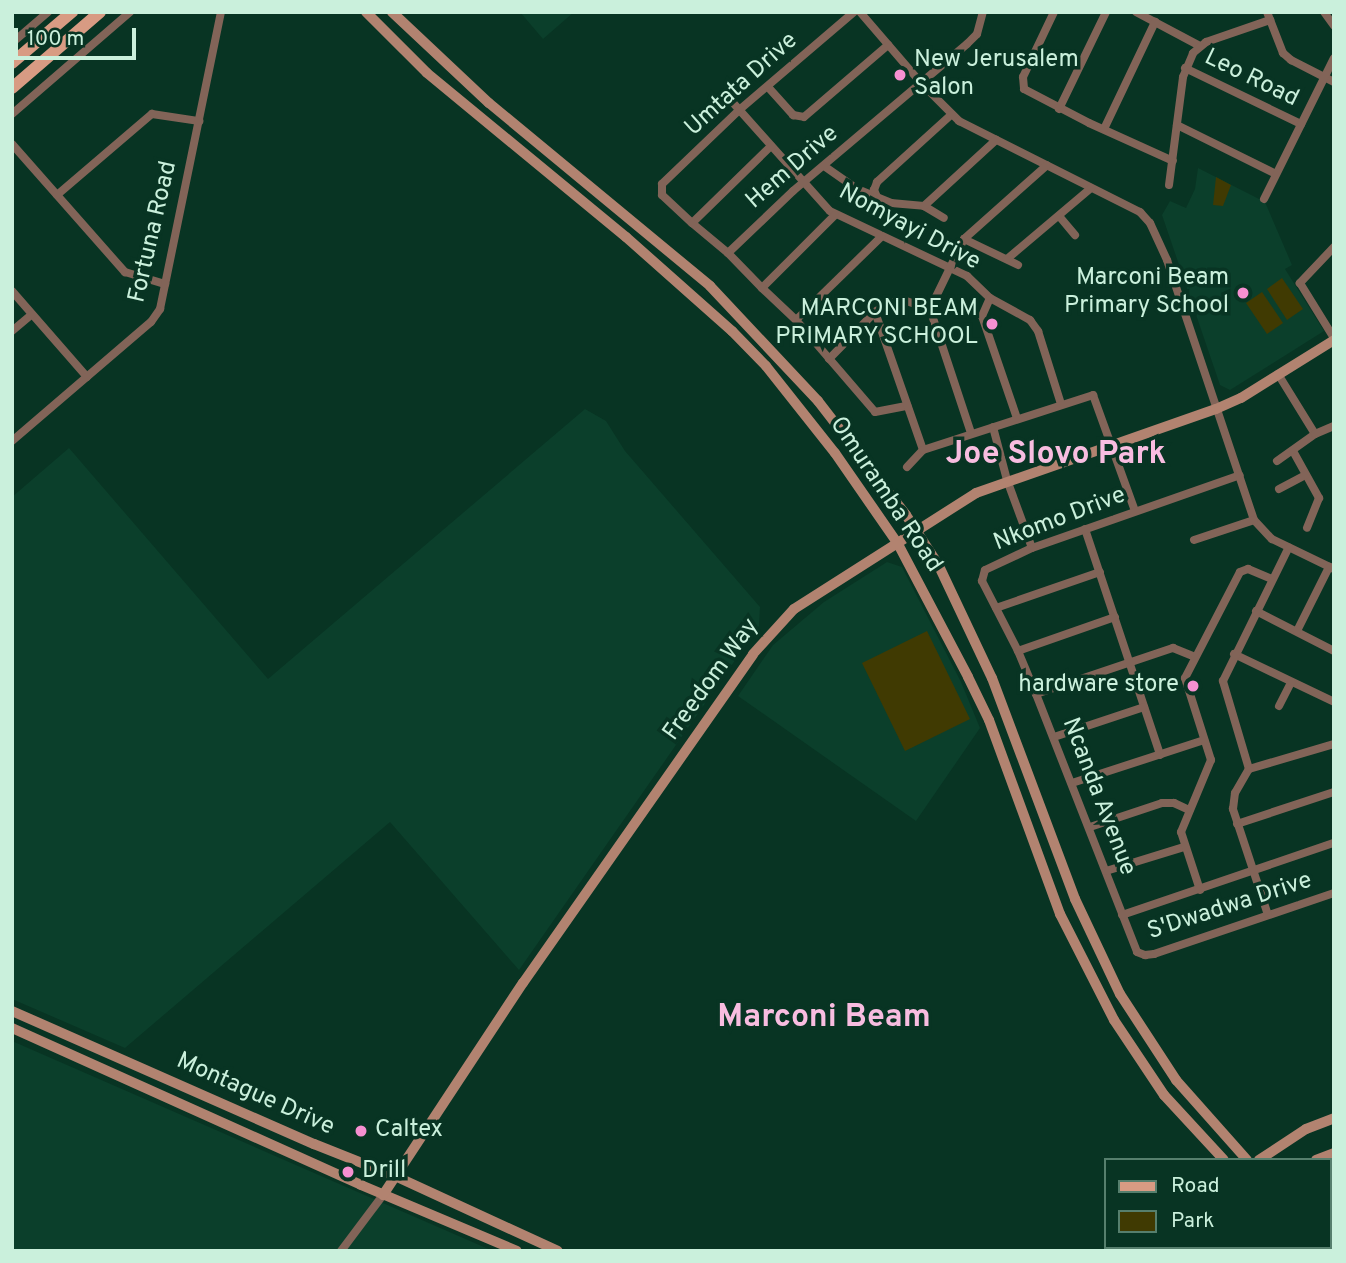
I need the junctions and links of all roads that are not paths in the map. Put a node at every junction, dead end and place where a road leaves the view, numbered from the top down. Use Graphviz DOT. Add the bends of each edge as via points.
graph roads {
  1 [pos="48,12"];
  2 [pos="72,12"];
  3 [pos="100,12"];
  4 [pos="130,12"];
  5 [pos="221,12"];
  6 [pos="366,12"];
  7 [pos="393,12"];
  8 [pos="854,12"];
  9 [pos="860,12"];
  10 [pos="983,12"];
  11 [pos="1055,12"];
  12 [pos="1106,12"];
  13 [pos="1136,12"];
  14 [pos="1324,12"];
  15 [pos="1269,16"];
  16 [pos="1150,17"];
  17 [pos="1334,26"];
  18 [pos="12,43"];
  19 [pos="1198,45"];
  20 [pos="888,46"];
  21 [pos="1334,58"];
  22 [pos="12,63"];
  23 [pos="1185,68"];
  24 [pos="1325,77"];
  25 [pos="1334,82"];
  26 [pos="921,83"];
  27 [pos="768,87"];
  28 [pos="12,88"];
  29 [pos="727,96"];
  30 [pos="1059,109"];
  31 [pos="738,111"];
  32 [pos="12,114"];
  33 [pos="952,114"];
  34 [pos="199,121"];
  35 [pos="1301,124"];
  36 [pos="1177,125"];
  37 [pos="1104,129"];
  38 [pos="996,140"];
  39 [pos="12,144"];
  40 [pos="771,146"];
  41 [pos="1173,161"];
  42 [pos="1047,165"];
  43 [pos="824,166"];
  44 [pos="1276,174"];
  45 [pos="802,183"];
  46 [pos="1169,185"];
  47 [pos="1091,188"];
  48 [pos="57,195"];
  49 [pos="877,197"];
  50 [pos="1264,200"];
  51 [pos="924,206"];
  52 [pos="835,215"];
  53 [pos="1059,216"];
  54 [pos="944,218"];
  55 [pos="692,223"];
  56 [pos="1075,235"];
  57 [pos="881,237"];
  58 [pos="964,239"];
  59 [pos="1334,247"];
  60 [pos="728,253"];
  61 [pos="1007,260"];
  62 [pos="1018,265"];
  63 [pos="949,268"];
  64 [pos="165,284"];
  65 [pos="762,288"];
  66 [pos="12,291"];
  67 [pos="990,298"];
  68 [pos="930,309"];
  69 [pos="875,312"];
  70 [pos="32,314"];
  71 [pos="796,320"];
  72 [pos="12,331"];
  73 [pos="1334,339"];
  74 [pos="829,359"];
  75 [pos="1278,374"];
  76 [pos="87,377"];
  77 [pos="1061,404"];
  78 [pos="907,406"];
  79 [pos="1216,409"];
  80 [pos="1017,418"];
  81 [pos="993,427"];
  82 [pos="1332,430"];
  83 [pos="971,433"];
  84 [pos="1315,434"];
  85 [pos="12,441"];
  86 [pos="1112,446"];
  87 [pos="923,450"];
  88 [pos="1293,451"];
  89 [pos="1277,461"];
  90 [pos="907,467"];
  91 [pos="1305,474"];
  92 [pos="1240,475"];
  93 [pos="1007,480"];
  94 [pos="1279,489"];
  95 [pos="1135,511"];
  96 [pos="1254,520"];
  97 [pos="1307,528"];
  98 [pos="1085,529"];
  99 [pos="918,531"];
  100 [pos="1195,540"];
  101 [pos="898,544"];
  102 [pos="1289,547"];
  103 [pos="1032,548"];
  104 [pos="1331,568"];
  105 [pos="1100,572"];
  106 [pos="1272,579"];
  107 [pos="982,581"];
  108 [pos="996,608"];
  109 [pos="1256,611"];
  110 [pos="1115,617"];
  111 [pos="1297,631"];
  112 [pos="1018,651"];
  113 [pos="1334,651"];
  114 [pos="1234,654"];
  115 [pos="1195,657"];
  116 [pos="1129,663"];
  117 [pos="1291,682"];
  118 [pos="1036,694"];
  119 [pos="1334,702"];
  120 [pos="1279,706"];
  121 [pos="1144,708"];
  122 [pos="1054,737"];
  123 [pos="1204,740"];
  124 [pos="1334,744"];
  125 [pos="1160,755"];
  126 [pos="1250,769"];
  127 [pos="1072,783"];
  128 [pos="1334,792"];
  129 [pos="1189,810"];
  130 [pos="1237,824"];
  131 [pos="1090,827"];
  132 [pos="1334,843"];
  133 [pos="1184,847"];
  134 [pos="1253,870"];
  135 [pos="1106,871"];
  136 [pos="1200,890"];
  137 [pos="1334,893"];
  138 [pos="1122,915"];
  139 [pos="1268,915"];
  140 [pos="12,1011"];
  141 [pos="12,1028"];
  142 [pos="1334,1118"];
  143 [pos="1222,1158"];
  144 [pos="1245,1158"];
  145 [pos="1262,1158"];
  146 [pos="395,1176"];
  147 [pos="383,1195"];
  148 [pos="341,1251"];
  149 [pos="517,1251"];
  150 [pos="558,1251"];
  1 -- 18 [label="street"];
  2 -- 22 [label="main road"];
  3 -- 28 [label="main road"];
  4 -- 32 [label="street"];
  5 -- 34 [label="street, Fortuna Road"];
  6 -- 101 [label="main road, Omuramba Road" via="427,73 732,331 809,419"];
  7 -- 99 [label="main road, Omuramba Road" via="488,103 710,286 818,401"];
  8 -- 27 [label="street, Umtata Drive"];
  9 -- 20 [label="street"];
  10 -- 26 [label="street, Hem Drive" via="972,39"];
  11 -- 30 [label="street" via="1022,86"];
  12 -- 30 [label="street"];
  13 -- 16 [label="street"];
  14 -- 17 [label="street"];
  15 -- 19 [label="street"];
  15 -- 24 [label="street" via="1283,52"];
  16 -- 19 [label="street"];
  16 -- 37 [label="street"];
  19 -- 23 [label="street"];
  20 -- 26 [label="street"];
  20 -- 27 [label="street" via="804,117 793,115"];
  21 -- 24 [label="street"];
  23 -- 35 [label="street, Leo Road"];
  23 -- 36 [label="street"];
  24 -- 25 [label="street"];
  24 -- 35 [label="street"];
  26 -- 33 [label="street"];
  26 -- 43 [label="street, Hem Drive"];
  27 -- 31 [label="street, Umtata Drive"];
  29 -- 31 [label="street, Nomyayi Drive"];
  30 -- 37 [label="street"];
  31 -- 40 [label="street, Nomyayi Drive"];
  31 -- 55 [label="street, Umtata Drive" via="662,184 660,191 678,214"];
  33 -- 38 [label="street"];
  33 -- 49 [label="street" via="877,182"];
  34 -- 48 [label="street" via="152,114"];
  34 -- 64 [label="street, Fortuna Road"];
  35 -- 44 [label="street"];
  36 -- 41 [label="street"];
  36 -- 44 [label="street"];
  37 -- 41 [label="street"];
  38 -- 42 [label="street"];
  38 -- 51 [label="street"];
  39 -- 48 [label="street"];
  40 -- 45 [label="street, Nomyayi Drive"];
  40 -- 55 [label="street"];
  41 -- 46 [label="street"];
  42 -- 47 [label="street"];
  42 -- 58 [label="street"];
  43 -- 45 [label="street, Hem Drive"];
  43 -- 49 [label="street" via="847,184"];
  44 -- 50 [label="street"];
  45 -- 52 [label="street, Nomyayi Drive"];
  45 -- 60 [label="street, Hem Drive"];
  47 -- 53 [label="street"];
  47 -- 79 [label="street" via="1140,212 1157,233"];
  48 -- 64 [label="street" via="125,272"];
  49 -- 51 [label="street"];
  51 -- 54 [label="street"];
  52 -- 57 [label="street, Nomyayi Drive"];
  52 -- 65 [label="street"];
  53 -- 56 [label="street"];
  53 -- 61 [label="street"];
  55 -- 60 [label="street"];
  57 -- 63 [label="street, Nomyayi Drive"];
  57 -- 71 [label="street"];
  58 -- 61 [label="street"];
  58 -- 63 [label="street"];
  59 -- 73 [label="street" via="1300,283"];
  60 -- 65 [label="street"];
  61 -- 62 [label="street"];
  63 -- 67 [label="street, Nomyayi Drive" via="967,276"];
  63 -- 68 [label="street"];
  64 -- 76 [label="street, Fortuna Road" via="156,317"];
  65 -- 71 [label="street"];
  66 -- 70 [label="street"];
  67 -- 77 [label="street, Nomyayi Drive" via="1034,324"];
  67 -- 80 [label="street" via="982,316"];
  68 -- 69 [label="street" via="903,300"];
  68 -- 83 [label="street"];
  69 -- 74 [label="street"];
  69 -- 78 [label="street"];
  70 -- 72 [label="street"];
  70 -- 76 [label="street"];
  71 -- 74 [label="street"];
  73 -- 75 [label="main road, Freedom Way"];
  74 -- 78 [label="street" via="875,412"];
  75 -- 79 [label="main road, Freedom Way"];
  75 -- 84 [label="street"];
  76 -- 85 [label="street, Fortuna Road"];
  77 -- 80 [label="street"];
  77 -- 86 [label="street" via="1093,395"];
  78 -- 87 [label="street"];
  79 -- 86 [label="main road, Freedom Way"];
  79 -- 92 [label="street"];
  80 -- 81 [label="street"];
  81 -- 83 [label="street"];
  81 -- 93 [label="street"];
  82 -- 84 [label="street"];
  83 -- 87 [label="street"];
  84 -- 88 [label="street"];
  86 -- 93 [label="main road, Freedom Way"];
  86 -- 95 [label="street"];
  87 -- 90 [label="street"];
  88 -- 89 [label="street"];
  88 -- 91 [label="street"];
  91 -- 94 [label="street"];
  91 -- 97 [label="street" via="1319,498"];
  92 -- 95 [label="street, Nkomo Drive"];
  92 -- 96 [label="street"];
  93 -- 99 [label="main road, Freedom Way" via="976,493"];
  93 -- 103 [label="street"];
  95 -- 98 [label="street, Nkomo Drive"];
  96 -- 100 [label="street"];
  96 -- 102 [label="street"];
  98 -- 103 [label="street, Nkomo Drive"];
  98 -- 105 [label="street"];
  99 -- 101 [label="main road, Freedom Way"];
  99 -- 144 [label="main road, Omuramba Road" via="992,678 1075,899 1120,994 1176,1080"];
  101 -- 143 [label="main road, Omuramba Road" via="989,720 1060,914 1089,973 1144,1069"];
  101 -- 146 [label="main road, Freedom Way" via="806,600 760,645"];
  102 -- 104 [label="street"];
  102 -- 106 [label="street"];
  103 -- 107 [label="street, Nkomo Drive" via="985,570"];
  104 -- 111 [label="street"];
  105 -- 108 [label="street"];
  105 -- 110 [label="street"];
  106 -- 109 [label="street"];
  106 -- 115 [label="street" via="1248,569 1240,572"];
  107 -- 108 [label="street, Ncanda Avenue"];
  108 -- 112 [label="street, Ncanda Avenue"];
  109 -- 111 [label="street"];
  109 -- 114 [label="street"];
  110 -- 112 [label="street"];
  110 -- 116 [label="street"];
  111 -- 113 [label="street"];
  112 -- 118 [label="street, Ncanda Avenue"];
  114 -- 117 [label="street"];
  114 -- 126 [label="street" via="1224,686"];
  115 -- 116 [label="street" via="1173,648"];
  115 -- 123 [label="street" via="1185,683"];
  116 -- 118 [label="street"];
  116 -- 121 [label="street"];
  117 -- 119 [label="street"];
  117 -- 120 [label="street"];
  118 -- 122 [label="street, Ncanda Avenue"];
  121 -- 122 [label="street"];
  121 -- 125 [label="street"];
  122 -- 127 [label="street, Ncanda Avenue"];
  123 -- 125 [label="street"];
  123 -- 129 [label="street" via="1210,765"];
  124 -- 126 [label="street"];
  125 -- 127 [label="street"];
  126 -- 130 [label="street" via="1233,801"];
  127 -- 131 [label="street, Ncanda Avenue"];
  128 -- 130 [label="street"];
  129 -- 131 [label="street" via="1162,803"];
  129 -- 133 [label="street" via="1182,825"];
  130 -- 134 [label="street"];
  131 -- 135 [label="street, Ncanda Avenue"];
  132 -- 134 [label="street"];
  133 -- 135 [label="street"];
  133 -- 136 [label="street"];
  134 -- 136 [label="street"];
  134 -- 139 [label="street"];
  135 -- 138 [label="street, Ncanda Avenue"];
  136 -- 138 [label="street"];
  137 -- 139 [label="street, S'Dwadwa Drive"];
  138 -- 139 [label="street, S'Dwadwa Drive" via="1137,952 1145,956"];
  140 -- 146 [label="main road, Montague Drive"];
  141 -- 147 [label="main road, Montague Drive"];
  142 -- 145 [label="main road" via="1306,1129"];
  146 -- 147 [label="main road, Freedom Way"];
  146 -- 150 [label="main road, Montague Drive"];
  147 -- 148 [label="street"];
  147 -- 149 [label="main road, Montague Drive"];
}
